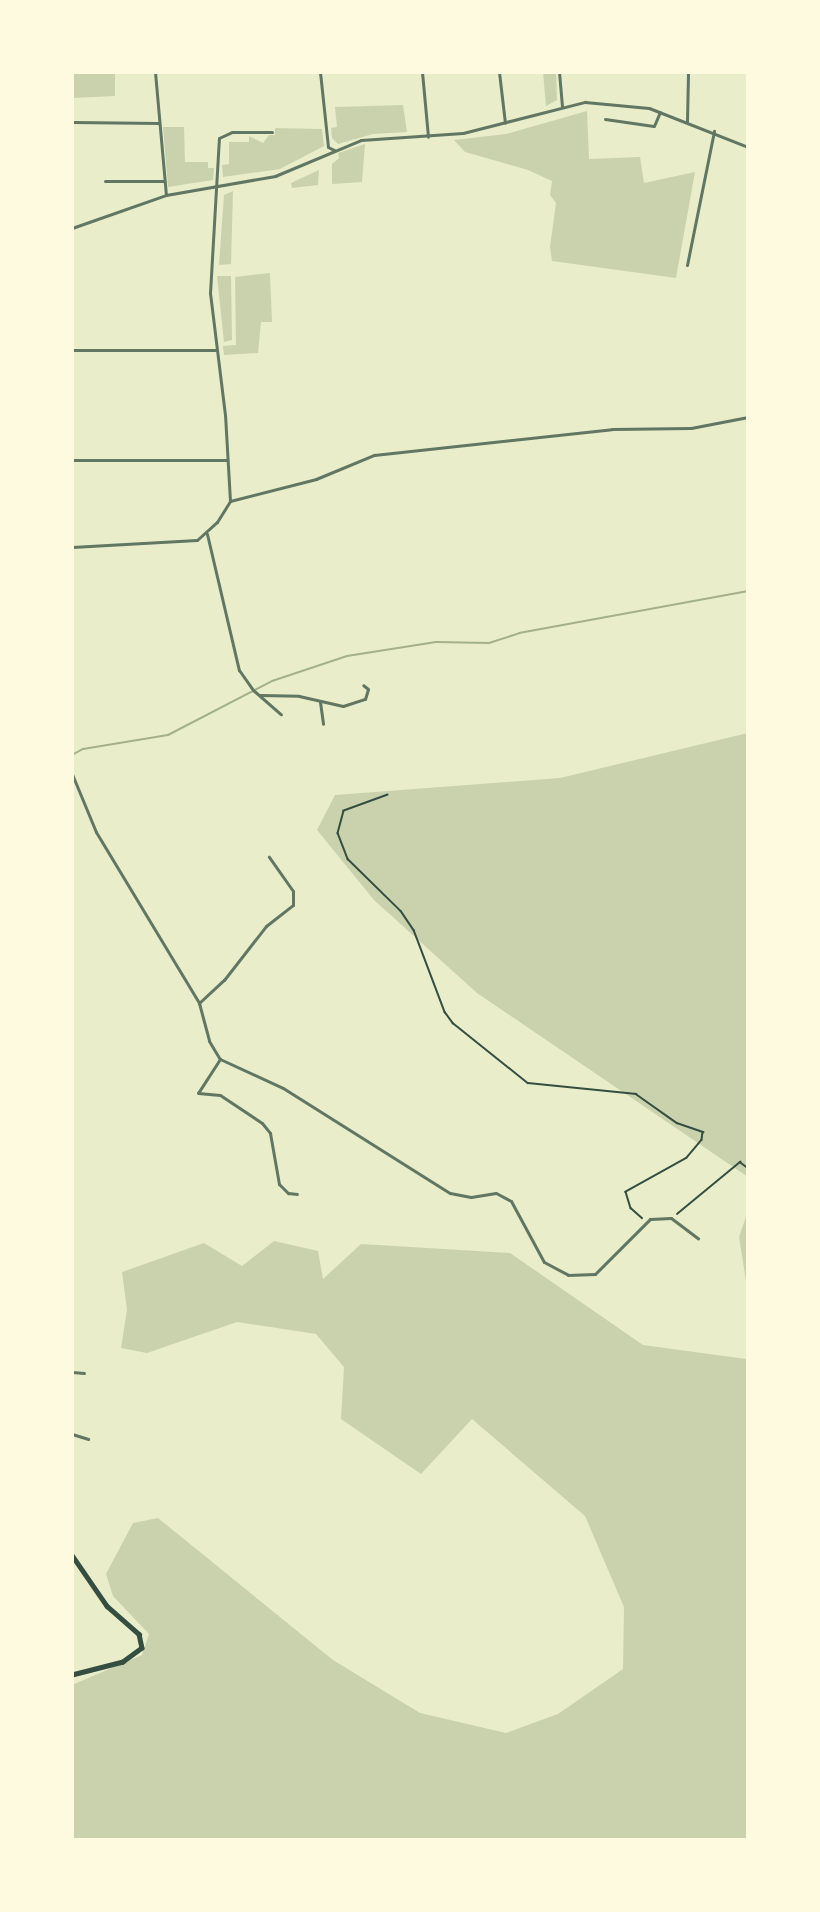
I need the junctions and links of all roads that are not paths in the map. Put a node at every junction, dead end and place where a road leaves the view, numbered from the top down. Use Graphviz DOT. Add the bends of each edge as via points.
graph roads {
  1 [pos="155,72"];
  2 [pos="320,72"];
  3 [pos="422,72"];
  4 [pos="499,72"];
  5 [pos="559,72"];
  6 [pos="688,72"];
  7 [pos="562,107"];
  8 [pos="660,112"];
  9 [pos="605,119"];
  10 [pos="687,121"];
  11 [pos="72,122"];
  12 [pos="159,123"];
  13 [pos="505,123"];
  14 [pos="714,131"];
  15 [pos="272,132"];
  16 [pos="428,137"];
  17 [pos="748,147"];
  18 [pos="334,150"];
  19 [pos="105,181"];
  20 [pos="164,181"];
  21 [pos="219,185"];
  22 [pos="166,195"];
  23 [pos="72,228"];
  24 [pos="687,265"];
  25 [pos="216,350"];
  26 [pos="72,351"];
  27 [pos="748,417"];
  28 [pos="72,460"];
  29 [pos="227,460"];
  30 [pos="230,501"];
  31 [pos="207,533"];
  32 [pos="72,548"];
  33 [pos="363,685"];
  34 [pos="258,694"];
  35 [pos="320,702"];
  36 [pos="281,714"];
  37 [pos="323,724"];
  38 [pos="72,774"];
  39 [pos="269,857"];
  40 [pos="199,1003"];
  41 [pos="220,1059"];
  42 [pos="297,1194"];
  43 [pos="698,1238"];
  44 [pos="72,1372"];
  45 [pos="84,1373"];
  46 [pos="72,1434"];
  47 [pos="88,1439"];
  48 [pos="72,1555"];
  49 [pos="72,1675"];
  1 -- 12 [label="street"];
  2 -- 18 [label="street" via="328,147"];
  3 -- 16 [label="street"];
  4 -- 13 [label="street"];
  5 -- 7 [label="street"];
  6 -- 10 [label="street"];
  7 -- 8 [label="street" via="602,102"];
  7 -- 13 [label="street"];
  8 -- 9 [label="street" via="654,126"];
  8 -- 10 [label="street"];
  10 -- 14 [label="street"];
  11 -- 12 [label="street"];
  12 -- 20 [label="street"];
  13 -- 16 [label="street"];
  14 -- 17 [label="street"];
  14 -- 24 [label="street"];
  15 -- 21 [label="street" via="232,132 219,138"];
  16 -- 18 [label="street" via="368,139"];
  18 -- 21 [label="street" via="275,176"];
  19 -- 20 [label="street"];
  20 -- 22 [label="street"];
  21 -- 22 [label="street"];
  21 -- 25 [label="street" via="210,272"];
  22 -- 23 [label="street"];
  25 -- 26 [label="street"];
  25 -- 29 [label="street"];
  27 -- 30 [label="street" via="691,428 612,429 396,451 363,458 316,479"];
  28 -- 29 [label="street"];
  29 -- 30 [label="street"];
  30 -- 31 [label="street"];
  31 -- 32 [label="street" via="197,540 165,544"];
  31 -- 34 [label="street" via="221,581 234,653 244,680"];
  33 -- 35 [label="street" via="369,693 361,702 343,706"];
  34 -- 35 [label="street"];
  34 -- 36 [label="street"];
  35 -- 37 [label="street"];
  38 -- 40 [label="street" via="96,832"];
  39 -- 40 [label="street" via="293,891 293,905 267,926 224,980"];
  40 -- 41 [label="street" via="209,1041"];
  41 -- 42 [label="street" via="198,1093 220,1095 262,1123 270,1133 279,1184 288,1193"];
  41 -- 43 [label="street" via="284,1088 450,1193 471,1197 496,1193 511,1201 544,1262 568,1275 595,1274 647,1222 659,1216 671,1218"];
  44 -- 45 [label="street"];
  46 -- 47 [label="street"];
  48 -- 49 [label="main road" via="107,1606 139,1634 142,1648 123,1662"];
}
